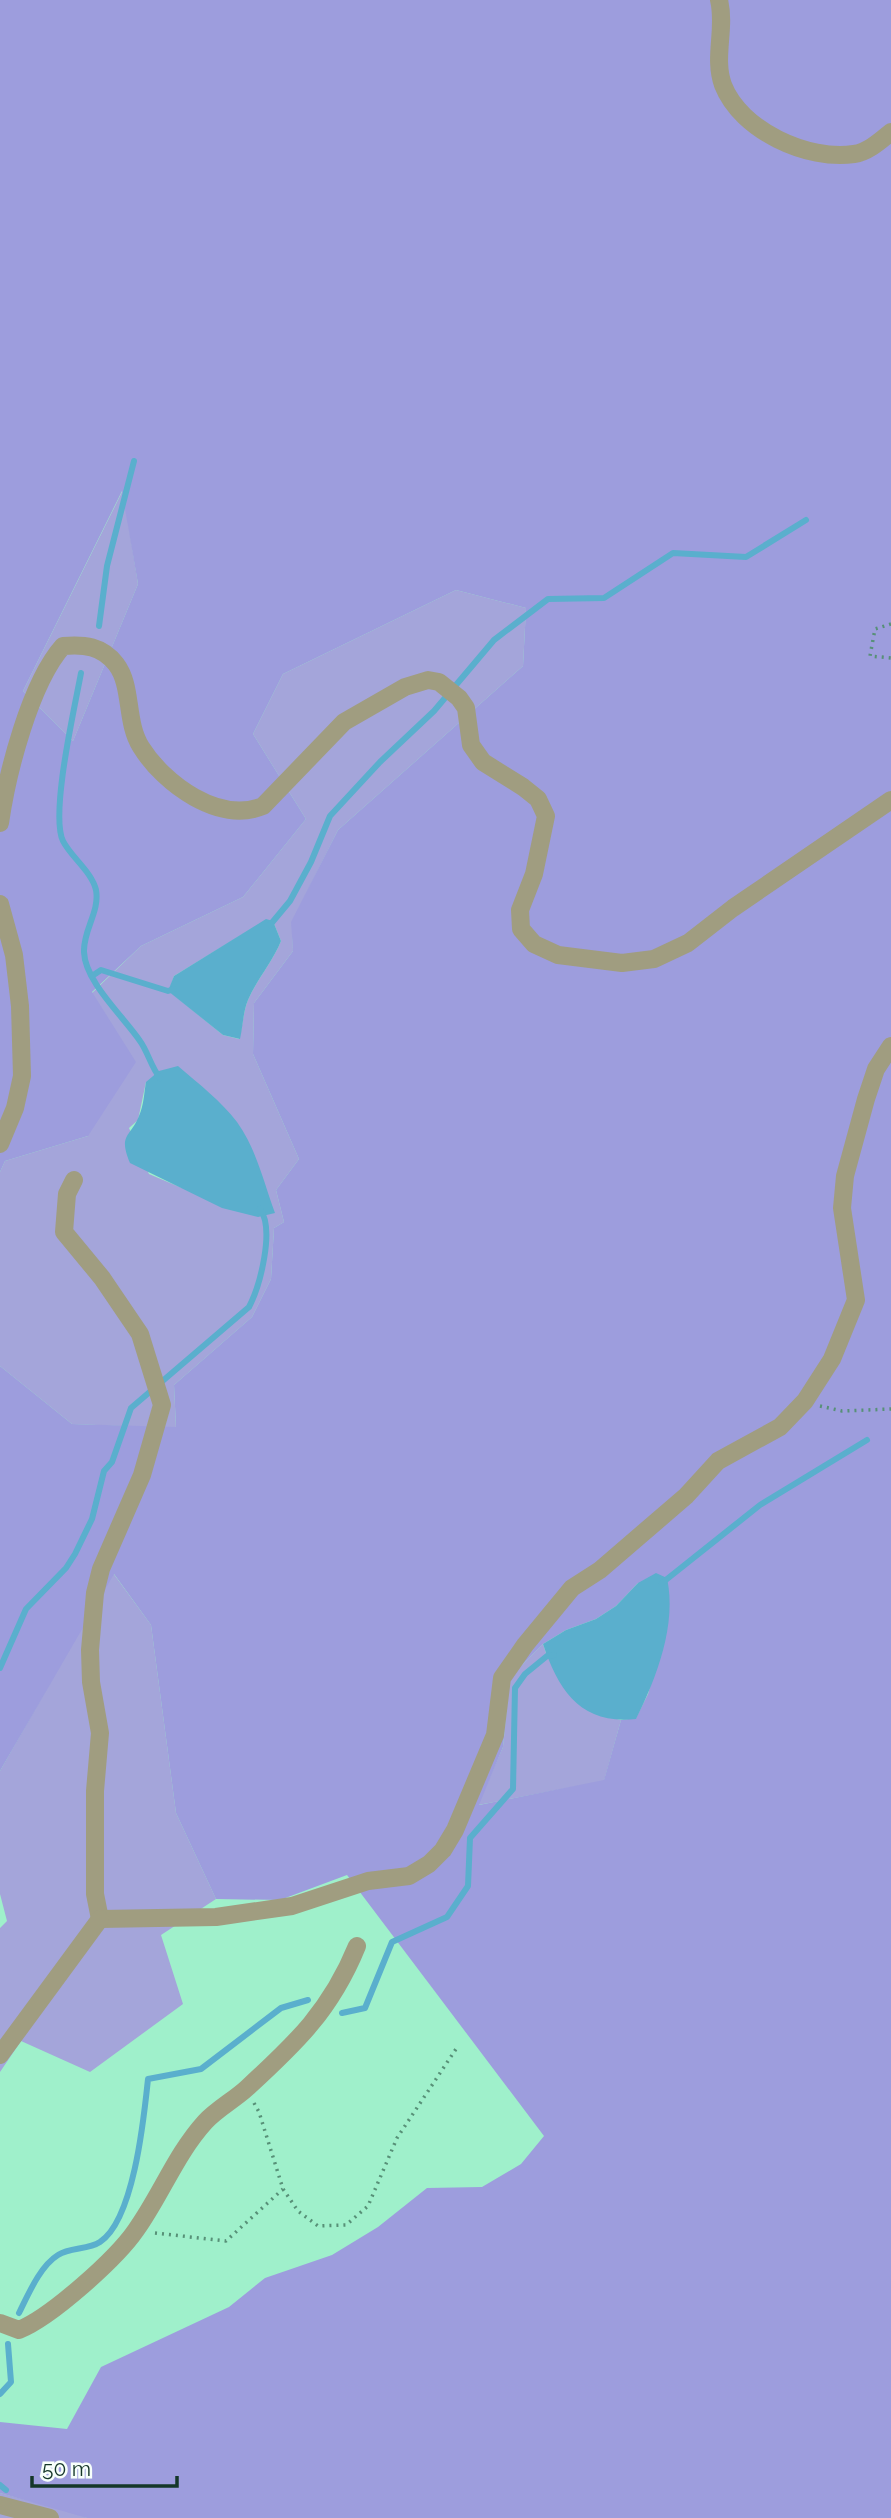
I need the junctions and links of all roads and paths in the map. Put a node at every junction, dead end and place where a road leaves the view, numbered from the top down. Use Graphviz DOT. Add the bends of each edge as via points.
graph roads {
  1 [pos="719,0"];
  2 [pos="891,132"];
  3 [pos="891,624"];
  4 [pos="891,658"];
  5 [pos="891,800"];
  6 [pos="0,823"];
  7 [pos="0,904"];
  8 [pos="891,1046"];
  9 [pos="0,1143"];
  10 [pos="74,1180"];
  11 [pos="805,1401"];
  12 [pos="891,1409"];
  13 [pos="100,1919"];
  14 [pos="357,1946"];
  15 [pos="456,2049"];
  16 [pos="0,2055"];
  17 [pos="245,2090"];
  18 [pos="283,2189"];
  19 [pos="136,2231"];
  20 [pos="0,2323"];
  21 [pos="10,2511"];
  22 [pos="50,2518"];
  1 -- 2 [label="street" via="723,15 718,60 724,86 738,109 758,127 799,148 830,155 857,154"];
  3 -- 4 [label="path" via="876,629 870,656"];
  5 -- 6 [label="street" via="688,943 654,959 583,961 534,944 521,929 520,910 534,874 546,816 538,799 483,762 471,745 466,708 439,682 428,680 405,687 344,722 263,806 245,813 197,799 179,787 140,746 117,665 100,648 63,646 50,660 39,687 14,758"];
  7 -- 9 [label="street" via="20,1006 22,1076"];
  8 -- 11 [label="street" via="876,1069 845,1176 842,1208 856,1300 832,1359"];
  10 -- 13 [label="street" via="67,1194 64,1231 140,1334 162,1405 142,1475 95,1593 90,1650 100,1733 94,1791 95,1894"];
  11 -- 12 [label="path" via="842,1410"];
  11 -- 13 [label="street" via="780,1427 718,1461 686,1496 600,1570 572,1588 549,1615 502,1678 495,1735 455,1830 429,1864 409,1876 368,1881 292,1906 216,1917"];
  13 -- 16 [label="street"];
  14 -- 17 [label="street" via="330,2003"];
  15 -- 18 [label="path" via="397,2138 368,2206 346,2225 318,2226 298,2211"];
  17 -- 18 [label="path" via="259,2112"];
  17 -- 19 [label="street" via="206,2121 167,2174"];
  18 -- 19 [label="path" via="226,2241"];
  19 -- 20 [label="street" via="35,2324 19,2330"];
  21 -- 22 [label="street"];
}
